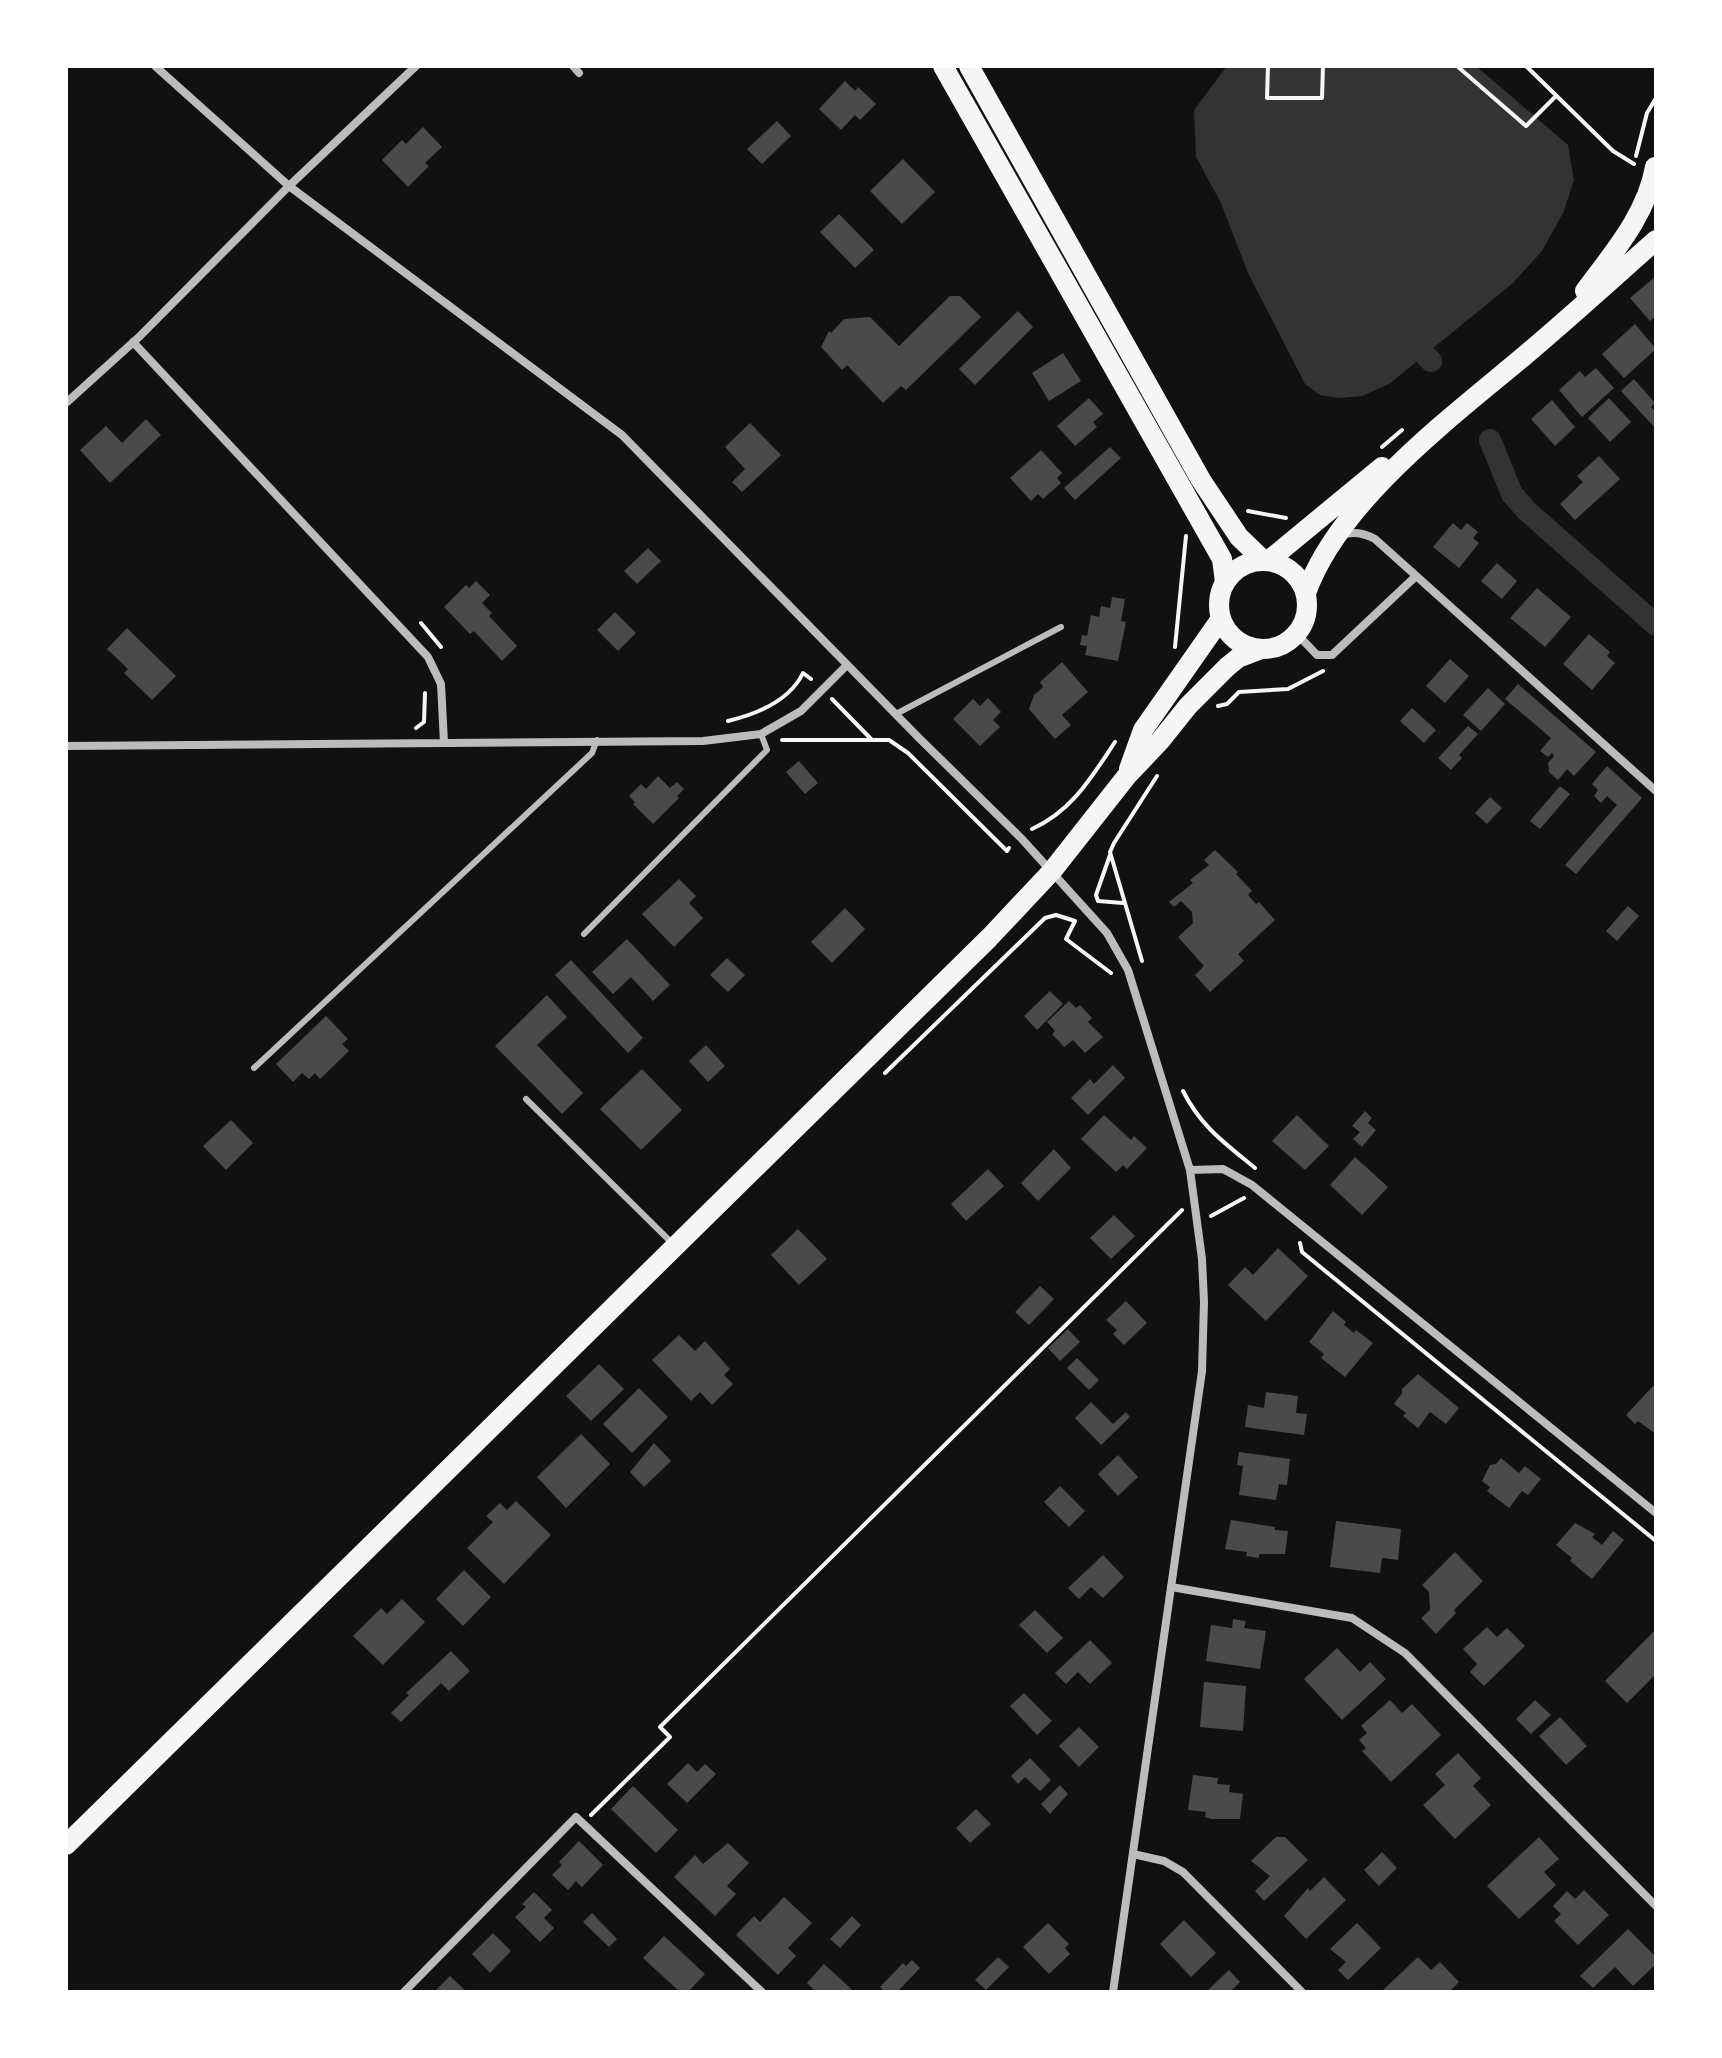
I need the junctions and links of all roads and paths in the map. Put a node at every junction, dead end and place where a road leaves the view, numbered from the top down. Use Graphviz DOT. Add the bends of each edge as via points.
graph roads {
  1 [pos="155,66"];
  2 [pos="416,66"];
  3 [pos="943,66"];
  4 [pos="969,66"];
  5 [pos="1268,66"];
  6 [pos="1323,66"];
  7 [pos="1457,66"];
  8 [pos="1526,66"];
  9 [pos="1557,96"];
  10 [pos="1656,98"];
  11 [pos="1634,164"];
  12 [pos="1656,167"];
  13 [pos="1630,177"];
  14 [pos="289,186"];
  15 [pos="1656,240"];
  16 [pos="1563,320"];
  17 [pos="133,342"];
  18 [pos="66,403"];
  19 [pos="1404,428"];
  20 [pos="1435,430"];
  21 [pos="1381,447"];
  22 [pos="1248,511"];
  23 [pos="1294,519"];
  24 [pos="1187,527"];
  25 [pos="1337,536"];
  26 [pos="1266,561"];
  27 [pos="1415,577"];
  28 [pos="1225,582"];
  29 [pos="1306,593"];
  30 [pos="1220,620"];
  31 [pos="1061,627"];
  32 [pos="1297,634"];
  33 [pos="1259,650"];
  34 [pos="1174,654"];
  35 [pos="847,665"];
  36 [pos="1331,666"];
  37 [pos="817,683"];
  38 [pos="832,698"];
  39 [pos="896,714"];
  40 [pos="1211,714"];
  41 [pos="715,725"];
  42 [pos="1122,731"];
  43 [pos="763,739"];
  44 [pos="597,740"];
  45 [pos="872,740"];
  46 [pos="444,743"];
  47 [pos="66,746"];
  48 [pos="1162,769"];
  49 [pos="1126,777"];
  50 [pos="1656,791"];
  51 [pos="1029,830"];
  52 [pos="1009,848"];
  53 [pos="1110,852"];
  54 [pos="1052,871"];
  55 [pos="1123,903"];
  56 [pos="1075,921"];
  57 [pos="584,934"];
  58 [pos="1142,961"];
  59 [pos="972,989"];
  60 [pos="254,1068"];
  61 [pos="1179,1078"];
  62 [pos="526,1099"];
  63 [pos="1190,1170"];
  64 [pos="1261,1173"];
  65 [pos="1195,1197"];
  66 [pos="676,1246"];
  67 [pos="1656,1513"];
  68 [pos="1171,1587"];
  69 [pos="579,1821"];
  70 [pos="66,1845"];
  71 [pos="1133,1854"];
  72 [pos="1656,1906"];
  73 [pos="404,1992"];
  74 [pos="762,1992"];
  75 [pos="1113,1992"];
  76 [pos="1302,1992"];
  1 -- 14 [label="street"];
  2 -- 14 [label="street"];
  3 -- 28 [label="main road" via="1222,559"];
  4 -- 26 [label="main road" via="1201,480 1239,537"];
  5 -- 6 [label="path" via="1267,98 1322,98"];
  7 -- 9 [label="path" via="1526,126"];
  8 -- 9 [label="path"];
  9 -- 11 [label="path" via="1613,151"];
  10 -- 11 [label="path"];
  11 -- 13 [label="path"];
  12 -- 16 [label="main road" via="1639,215"];
  14 -- 17 [label="street"];
  14 -- 35 [label="street" via="622,435"];
  15 -- 16 [label="main road"];
  16 -- 20 [label="main road"];
  17 -- 18 [label="street"];
  17 -- 46 [label="street" via="428,657 441,684"];
  19 -- 21 [label="path"];
  20 -- 25 [label="main road" via="1378,485"];
  20 -- 26 [label="main road"];
  22 -- 23 [label="path"];
  24 -- 34 [label="path"];
  25 -- 27 [label="street" via="1364,533"];
  25 -- 29 [label="main road"];
  26 -- 28 [label="main road" via="1242,566"];
  26 -- 29 [label="main road" via="1292,572"];
  27 -- 32 [label="street" via="1332,655 1317,655"];
  27 -- 50 [label="street"];
  28 -- 30 [label="main road"];
  29 -- 32 [label="main road" via="1304,622"];
  30 -- 33 [label="main road" via="1235,640"];
  30 -- 49 [label="main road" via="1143,730"];
  31 -- 39 [label="lane"];
  32 -- 33 [label="main road" via="1273,649"];
  33 -- 49 [label="main road" via="1238,658 1210,682"];
  35 -- 39 [label="street"];
  35 -- 43 [label="street" via="801,711"];
  36 -- 40 [label="path" via="1288,689 1239,692"];
  37 -- 41 [label="path" via="803,673 797,684 763,710"];
  38 -- 45 [label="path"];
  39 -- 54 [label="street"];
  42 -- 51 [label="path" via="1069,807"];
  43 -- 44 [label="street"];
  43 -- 45 [label="path"];
  43 -- 57 [label="lane" via="767,750"];
  44 -- 46 [label="street"];
  44 -- 60 [label="lane" via="589,755"];
  45 -- 52 [label="path" via="889,740 905,750"];
  46 -- 47 [label="street"];
  48 -- 53 [label="path"];
  49 -- 54 [label="main road"];
  53 -- 55 [label="path"];
  53 -- 55 [label="path" via="1096,895 1098,901"];
  54 -- 63 [label="street" via="1107,933 1128,970"];
  54 -- 66 [label="main road"];
  55 -- 58 [label="path"];
  56 -- 59 [label="path" via="1056,915 1045,918"];
  61 -- 64 [label="path" via="1208,1129"];
  62 -- 66 [label="lane"];
  63 -- 65 [label="street"];
  63 -- 67 [label="street" via="1223,1169 1252,1185"];
  65 -- 68 [label="street" via="1204,1302 1202,1371"];
  65 -- 69 [label="path" via="660,1727 670,1737"];
  66 -- 70 [label="main road"];
  68 -- 71 [label="street"];
  68 -- 72 [label="street" via="1352,1618 1405,1653"];
  69 -- 73 [label="street"];
  69 -- 74 [label="street"];
  71 -- 75 [label="street"];
  71 -- 76 [label="street" via="1183,1872"];
}
